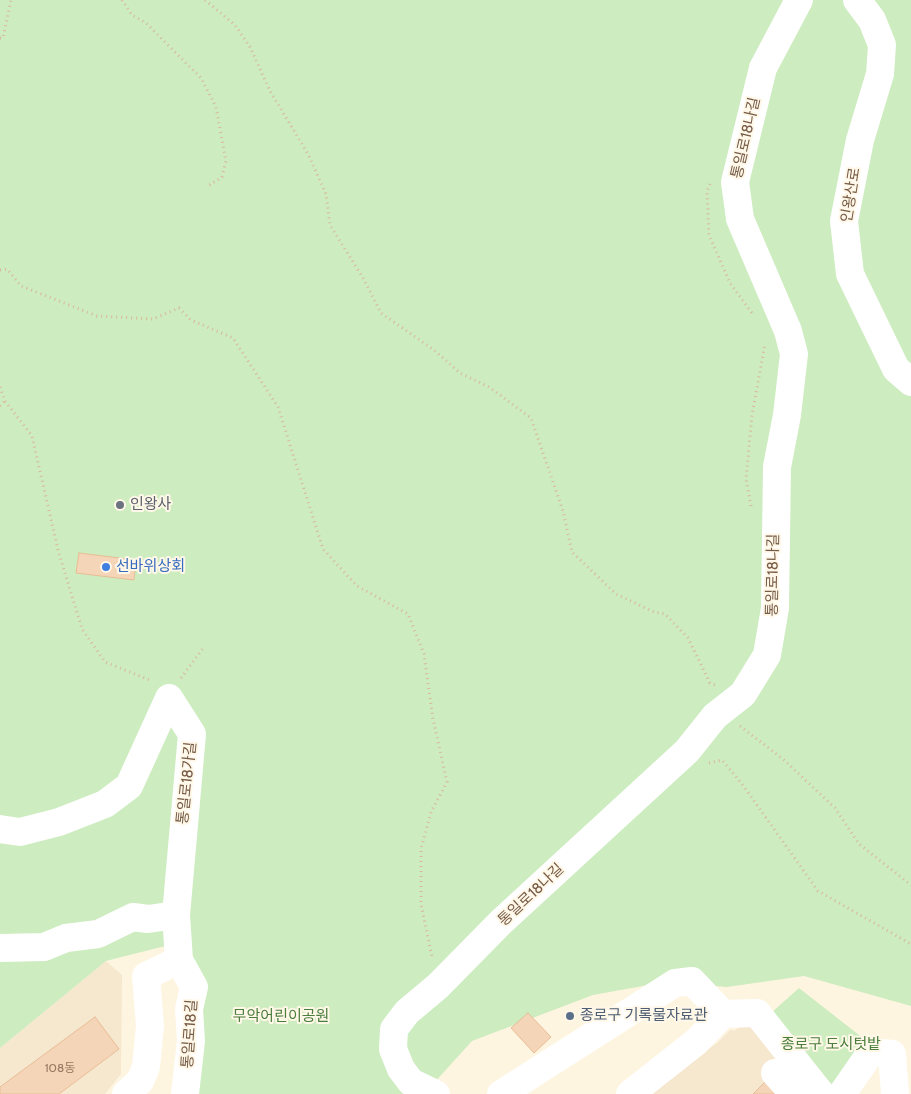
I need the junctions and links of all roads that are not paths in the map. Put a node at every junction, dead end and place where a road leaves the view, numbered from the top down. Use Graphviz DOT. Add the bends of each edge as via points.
graph roads {
  1 [pos="799,0"];
  2 [pos="857,0"];
  3 [pos="911,382"];
  4 [pos="0,829"];
  5 [pos="176,916"];
  6 [pos="0,948"];
  7 [pos="179,960"];
  8 [pos="723,1014"];
  9 [pos="774,1074"];
  10 [pos="431,1093"];
  11 [pos="126,1094"];
  12 [pos="185,1094"];
  13 [pos="501,1094"];
  14 [pos="630,1094"];
  15 [pos="794,1094"];
  16 [pos="821,1094"];
  17 [pos="842,1094"];
  18 [pos="895,1094"];
  1 -- 10 [label="street, 통일로18나길" via="763,68 735,182 740,219 788,331 794,354 777,467 775,608 767,655 743,694 715,716 687,751 407,1012 394,1030 393,1048 401,1069 411,1082"];
  2 -- 3 [label="street, 인왕산로" via="872,20 882,46 880,74 860,140 844,221 850,274 896,369"];
  4 -- 5 [label="street, 통일로18가길" via="20,832 58,822 105,804 129,786 170,698 192,734"];
  5 -- 6 [label="street" via="132,918 98,934 66,938 44,947"];
  5 -- 7 [label="street, 통일로18가길"];
  7 -- 11 [label="street" via="146,976 150,1026 146,1067 140,1081"];
  7 -- 12 [label="street, 통일로18길" via="194,987 189,1009 191,1041"];
  8 -- 13 [label="street" via="692,981 675,983"];
  8 -- 14 [label="street" via="696,1042"];
  8 -- 16 [label="street" via="757,1013"];
  9 -- 15 [label="street"];
  17 -- 18 [label="street" via="871,1052 892,1054"];
}
